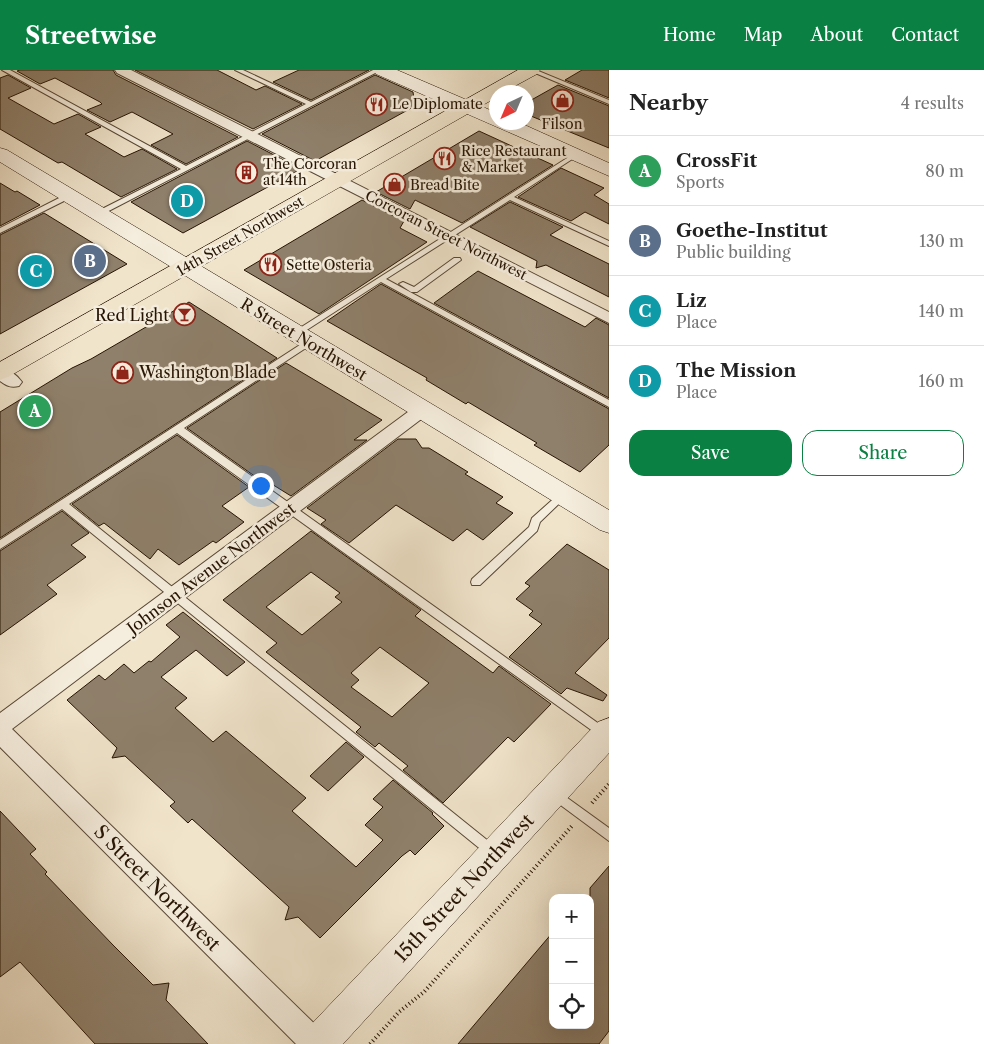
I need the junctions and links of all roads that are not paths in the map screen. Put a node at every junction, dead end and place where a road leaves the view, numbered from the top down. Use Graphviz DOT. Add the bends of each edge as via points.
graph roads {
  1 [pos="5,70"];
  2 [pos="121,70"];
  3 [pos="238,70"];
  4 [pos="380,70"];
  5 [pos="531,70"];
  6 [pos="609,102"];
  7 [pos="311,104"];
  8 [pos="466,107"];
  9 [pos="489,117"];
  10 [pos="520,130"];
  11 [pos="250,136"];
  12 [pos="0,154"];
  13 [pos="575,155"];
  14 [pos="186,169"];
  15 [pos="609,170"];
  16 [pos="338,180"];
  17 [pos="70,196"];
  18 [pos="509,197"];
  19 [pos="99,214"];
  20 [pos="0,231"];
  21 [pos="448,236"];
  22 [pos="609,244"];
  23 [pos="457,260"];
  24 [pos="186,266"];
  25 [pos="384,277"];
  26 [pos="609,318"];
  27 [pos="303,338"];
  28 [pos="4,375"];
  29 [pos="609,404"];
  30 [pos="422,410"];
  31 [pos="177,428"];
  32 [pos="563,496"];
  33 [pos="62,504"];
  34 [pos="290,509"];
  35 [pos="609,523"];
  36 [pos="0,544"];
  37 [pos="476,582"];
  38 [pos="175,595"];
  39 [pos="0,726"];
  40 [pos="0,732"];
  41 [pos="607,733"];
  42 [pos="552,792"];
  43 [pos="609,835"];
  44 [pos="496,854"];
  45 [pos="317,1044"];
  1 -- 14 [label="lane"];
  2 -- 11 [label="street, Corcoran Street Northwest"];
  3 -- 7 [label="lane"];
  4 -- 7 [label="lane"];
  4 -- 8 [label="main road"];
  5 -- 6 [label="lane"];
  5 -- 8 [label="main road, 14th Street Northwest"];
  7 -- 11 [label="lane"];
  8 -- 9 [label="main road"];
  8 -- 16 [label="main road, 14th Street Northwest"];
  10 -- 13 [label="main road"];
  11 -- 14 [label="lane"];
  11 -- 16 [label="street, Corcoran Street Northwest"];
  12 -- 17 [label="main road, R Street Northwest"];
  13 -- 15 [label="main road"];
  13 -- 18 [label="lane"];
  14 -- 19 [label="lane"];
  16 -- 21 [label="street, Corcoran Street Northwest"];
  16 -- 24 [label="main road, 14th Street Northwest"];
  17 -- 19 [label="main road, R Street Northwest"];
  17 -- 20 [label="lane"];
  18 -- 21 [label="lane"];
  18 -- 22 [label="lane"];
  19 -- 24 [label="main road, R Street Northwest"];
  21 -- 25 [label="lane"];
  21 -- 26 [label="street, Corcoran Street Northwest"];
  23 -- 25 [label="lane" via="414,290"];
  24 -- 27 [label="main road, R Street Northwest"];
  24 -- 28 [label="main road, 14th Street Northwest"];
  25 -- 27 [label="lane"];
  25 -- 29 [label="lane"];
  27 -- 30 [label="main road, R Street Northwest"];
  27 -- 31 [label="lane"];
  30 -- 32 [label="main road, R Street Northwest"];
  30 -- 34 [label="street, Johnson Avenue Northwest"];
  31 -- 33 [label="lane"];
  31 -- 34 [label="lane"];
  32 -- 35 [label="main road, R Street Northwest"];
  32 -- 37 [label="lane"];
  33 -- 36 [label="lane"];
  33 -- 38 [label="lane"];
  34 -- 38 [label="street, Johnson Avenue Northwest"];
  34 -- 41 [label="lane"];
  38 -- 39 [label="street, Johnson Avenue Northwest"];
  38 -- 44 [label="lane"];
  40 -- 45 [label="street, S Street Northwest"];
  41 -- 42 [label="main road, 15th Street Northwest"];
  42 -- 43 [label="lane"];
  42 -- 44 [label="main road, 15th Street Northwest"];
  44 -- 45 [label="main road, 15th Street Northwest"];
}
